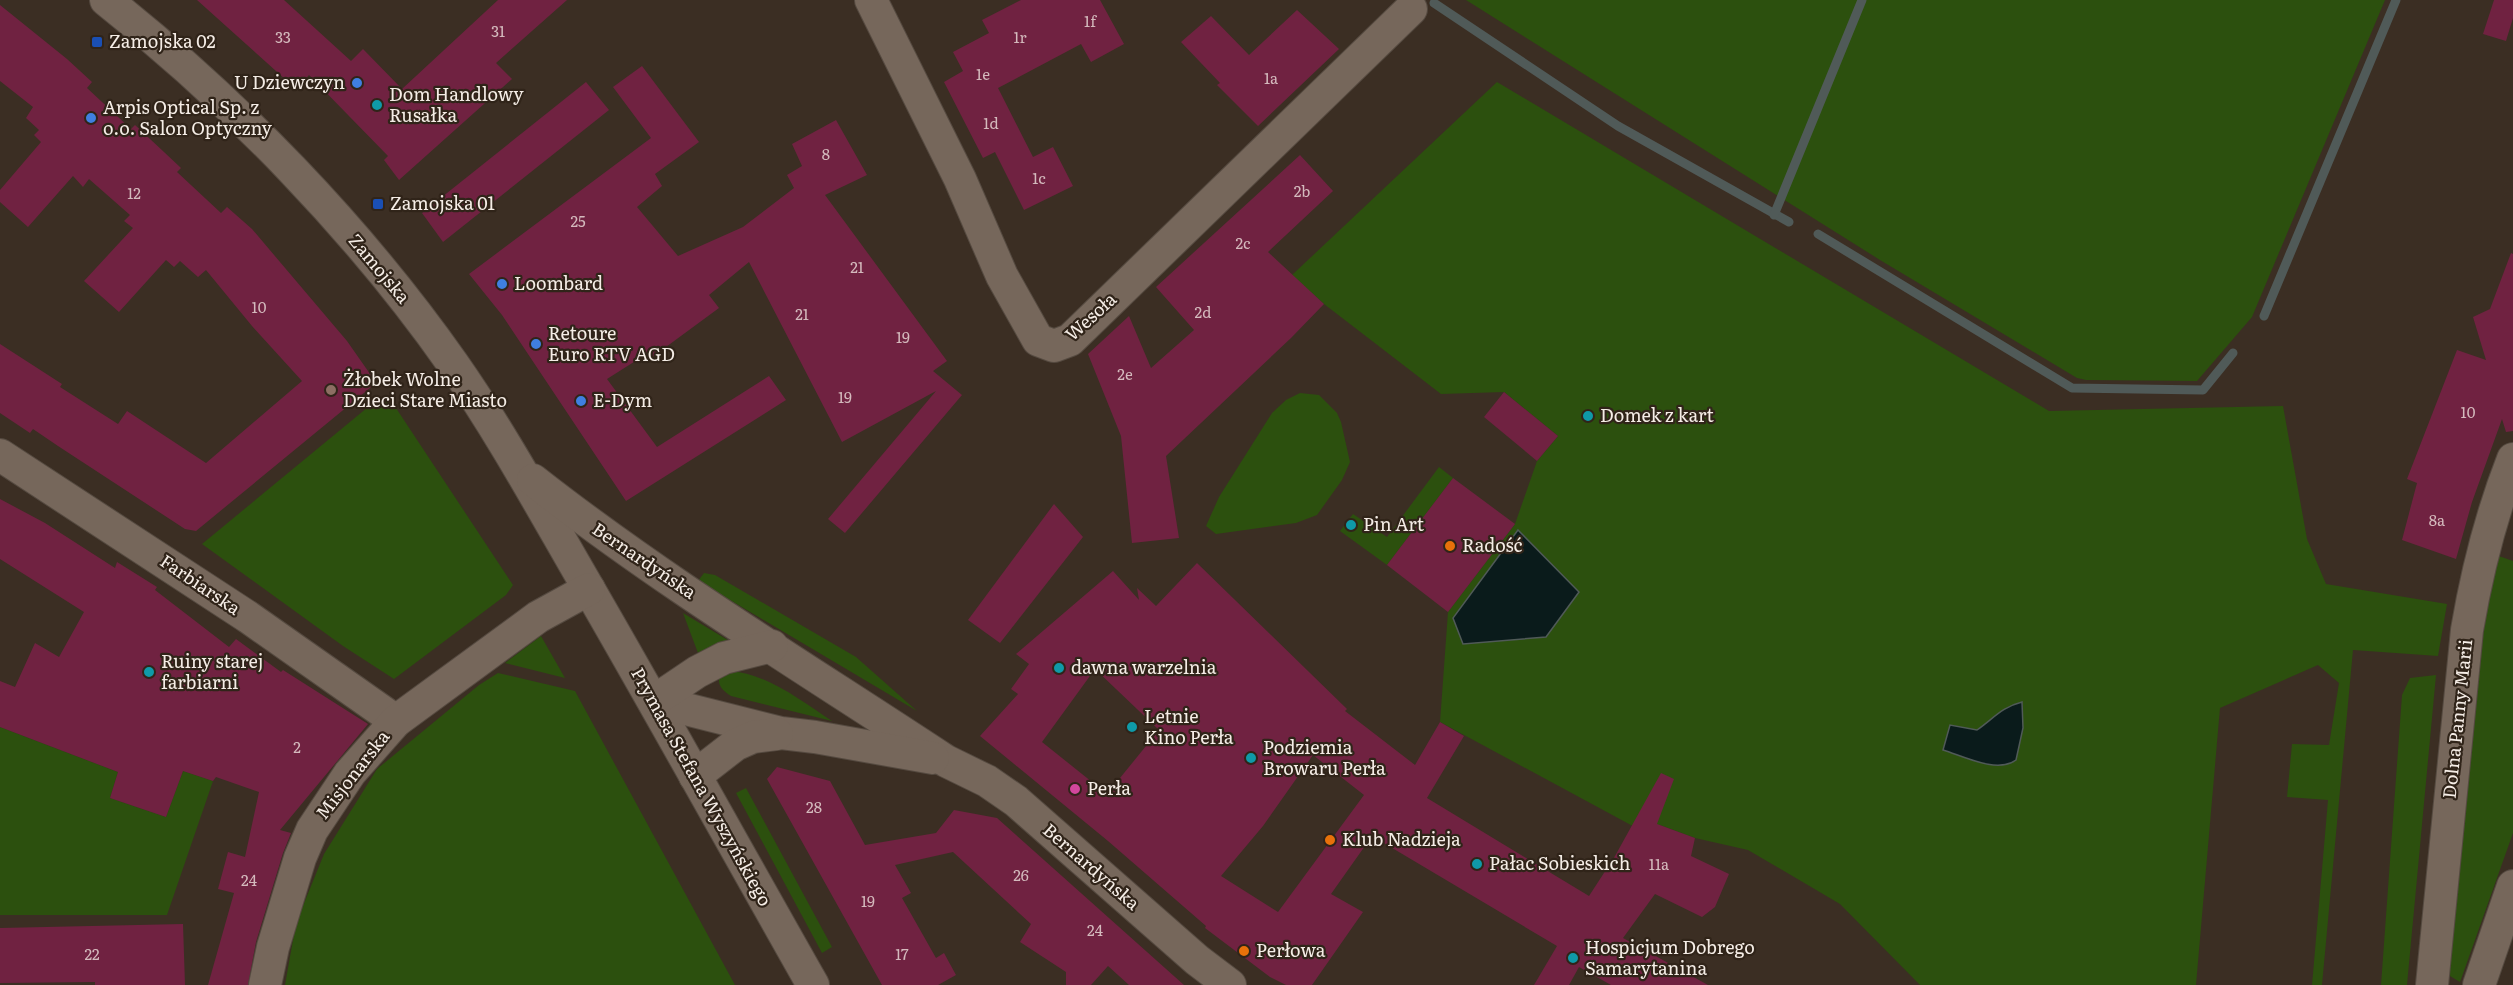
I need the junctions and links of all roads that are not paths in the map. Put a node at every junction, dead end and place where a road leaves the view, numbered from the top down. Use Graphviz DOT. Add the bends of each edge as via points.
graph roads {
  1 [pos="106,0"];
  2 [pos="871,0"];
  3 [pos="1411,9"];
  4 [pos="0,455"];
  5 [pos="2513,459"];
  6 [pos="521,470"];
  7 [pos="590,589"];
  8 [pos="772,646"];
  9 [pos="654,701"];
  10 [pos="396,721"];
  11 [pos="781,734"];
  12 [pos="946,761"];
  13 [pos="695,776"];
  14 [pos="2513,886"];
  15 [pos="265,985"];
  16 [pos="813,985"];
  17 [pos="1230,985"];
  18 [pos="2432,985"];
  19 [pos="2479,985"];
  1 -- 6 [label="street, Zamojska" via="228,106 331,211 453,364"];
  2 -- 3 [label="street, Wesoła" via="960,179 1002,276 1038,340 1054,346 1070,340"];
  4 -- 10 [label="street, Farbiarska" via="248,617"];
  5 -- 18 [label="street, Dolna Panny Marii" via="2488,528 2476,578"];
  6 -- 7 [label="street, Zamojska"];
  6 -- 8 [label="street, Bernardyńska" via="600,532"];
  7 -- 9 [label="street, Prymasa Stefana Wyszyńskiego"];
  7 -- 10 [label="street, Misjonarska" via="538,617"];
  8 -- 9 [label="street" via="724,658"];
  8 -- 12 [label="street, Bernardyńska"];
  9 -- 11 [label="street, Bernardyńska"];
  9 -- 13 [label="street, Prymasa Stefana Wyszyńskiego"];
  10 -- 15 [label="street, Misjonarska" via="350,773 312,830 273,947"];
  11 -- 12 [label="street, Bernardyńska" via="815,736"];
  11 -- 13 [label="street, Bernardyńska" via="753,737 735,745"];
  12 -- 17 [label="street, Bernardyńska" via="1016,801"];
  13 -- 16 [label="street, Prymasa Stefana Wyszyńskiego"];
  14 -- 19 [label="street"];
}
